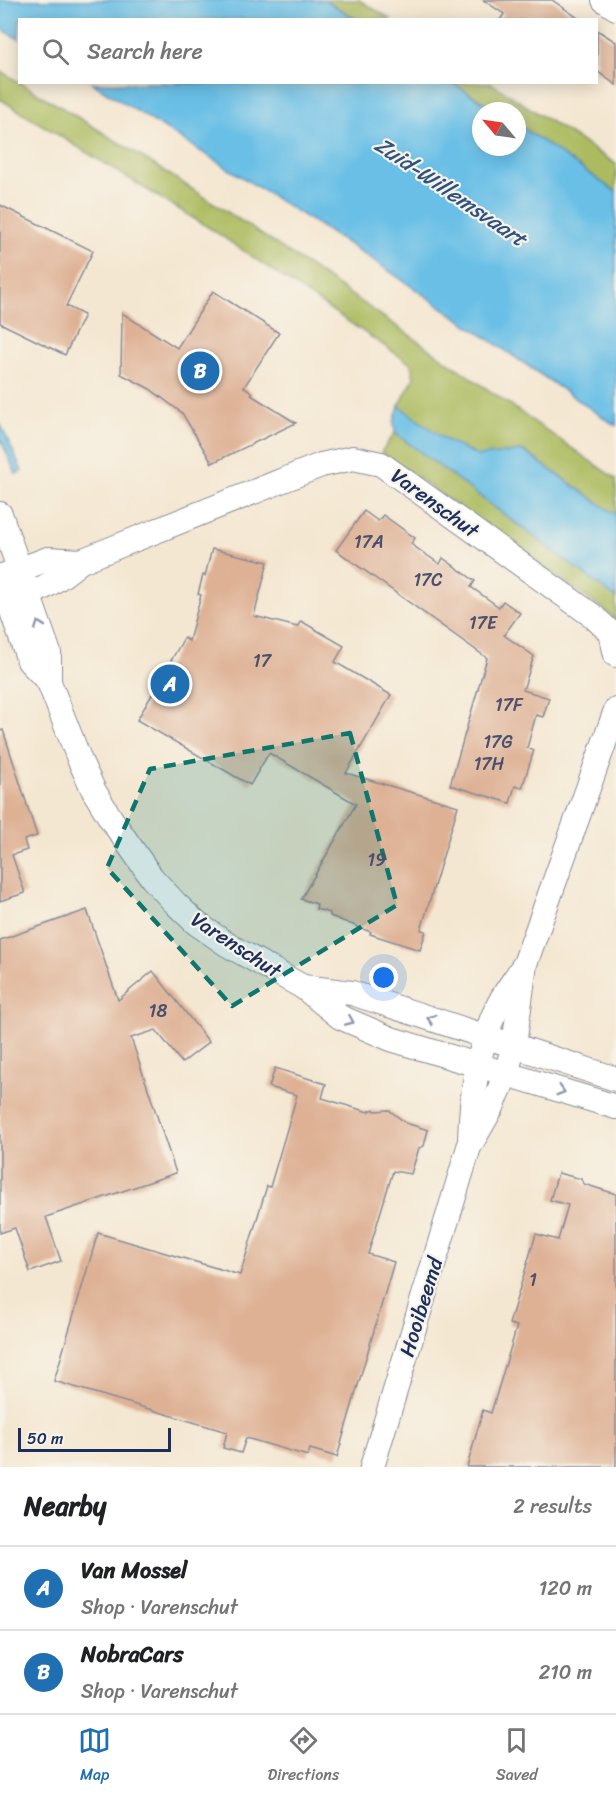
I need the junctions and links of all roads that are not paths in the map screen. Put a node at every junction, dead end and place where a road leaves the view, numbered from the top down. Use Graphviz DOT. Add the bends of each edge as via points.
graph roads {
  1 [pos="604,0"];
  2 [pos="616,8"];
  3 [pos="0,514"];
  4 [pos="81,561"];
  5 [pos="5,575"];
  6 [pos="12,600"];
  7 [pos="616,655"];
  8 [pos="616,710"];
  9 [pos="525,964"];
  10 [pos="303,987"];
  11 [pos="487,1036"];
  12 [pos="514,1045"];
  13 [pos="478,1066"];
  14 [pos="506,1074"];
  15 [pos="616,1079"];
  16 [pos="616,1107"];
  17 [pos="470,1147"];
  18 [pos="372,1467"];
  1 -- 2 [label="street"];
  3 -- 5 [label="street, Varenschut"];
  4 -- 5 [label="street, Varenschut" via="48,559"];
  4 -- 6 [label="street, Varenschut" via="56,582"];
  4 -- 7 [label="street, Varenschut" via="321,465 352,458 381,464 593,616 611,633"];
  5 -- 6 [label="street, Varenschut"];
  6 -- 10 [label="street, Varenschut" via="49,653 49,682 94,791 152,878 196,923"];
  8 -- 9 [label="street"];
  9 -- 11 [label="street" via="497,1007"];
  9 -- 12 [label="street"];
  11 -- 10 [label="street, Varenschut, one-way" via="352,993"];
  10 -- 13 [label="street, Varenschut, one-way" via="340,1017 390,1039"];
  11 -- 12 [label="street, Varenschut"];
  11 -- 13 [label="street, Hooibeemd"];
  12 -- 14 [label="street, Hooibeemd"];
  12 -- 15 [label="street, Varenschut"];
  13 -- 14 [label="street, Varenschut"];
  13 -- 17 [label="street, Hooibeemd" via="471,1100"];
  14 -- 16 [label="street, Varenschut, one-way"];
  14 -- 17 [label="street, Hooibeemd"];
  17 -- 18 [label="street, Hooibeemd"];
}
